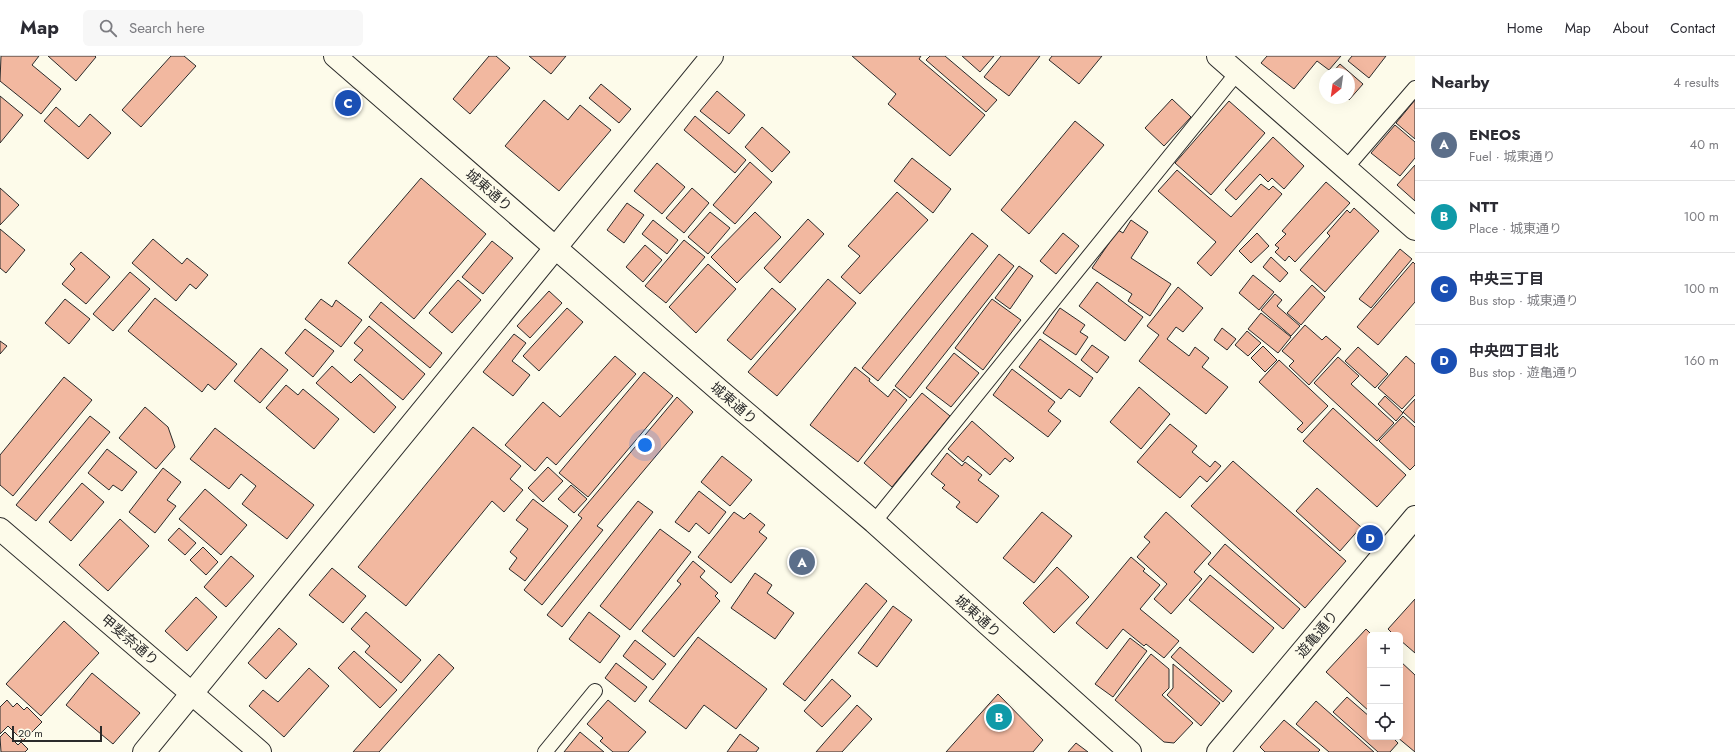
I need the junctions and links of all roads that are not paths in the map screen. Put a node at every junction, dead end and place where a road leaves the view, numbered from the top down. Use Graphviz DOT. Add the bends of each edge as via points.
graph roads {
  1 [pos="335,56"];
  2 [pos="712,56"];
  3 [pos="1218,56"];
  4 [pos="1237,72"];
  5 [pos="1415,88"];
  6 [pos="1346,168"];
  7 [pos="1415,229"];
  8 [pos="555,248"];
  9 [pos="1415,517"];
  10 [pos="874,522"];
  11 [pos="0,529"];
  12 [pos="595,691"];
  13 [pos="193,693"];
  14 [pos="144,752"];
  15 [pos="260,752"];
  16 [pos="545,752"];
  17 [pos="1130,752"];
  18 [pos="1218,752"];
  1 -- 8 [label="main road, 城東通り"];
  2 -- 8 [label="main road"];
  3 -- 4 [label="main road"];
  4 -- 6 [label="main road"];
  4 -- 10 [label="lane"];
  5 -- 6 [label="lane"];
  6 -- 7 [label="main road"];
  8 -- 10 [label="main road, 城東通り"];
  8 -- 13 [label="main road"];
  9 -- 18 [label="main road, 遊亀通り"];
  10 -- 17 [label="main road, 城東通り"];
  11 -- 13 [label="main road, 甲斐奈通り"];
  12 -- 16 [label="lane"];
  13 -- 14 [label="main road"];
  13 -- 15 [label="main road, 甲斐奈通り"];
}
